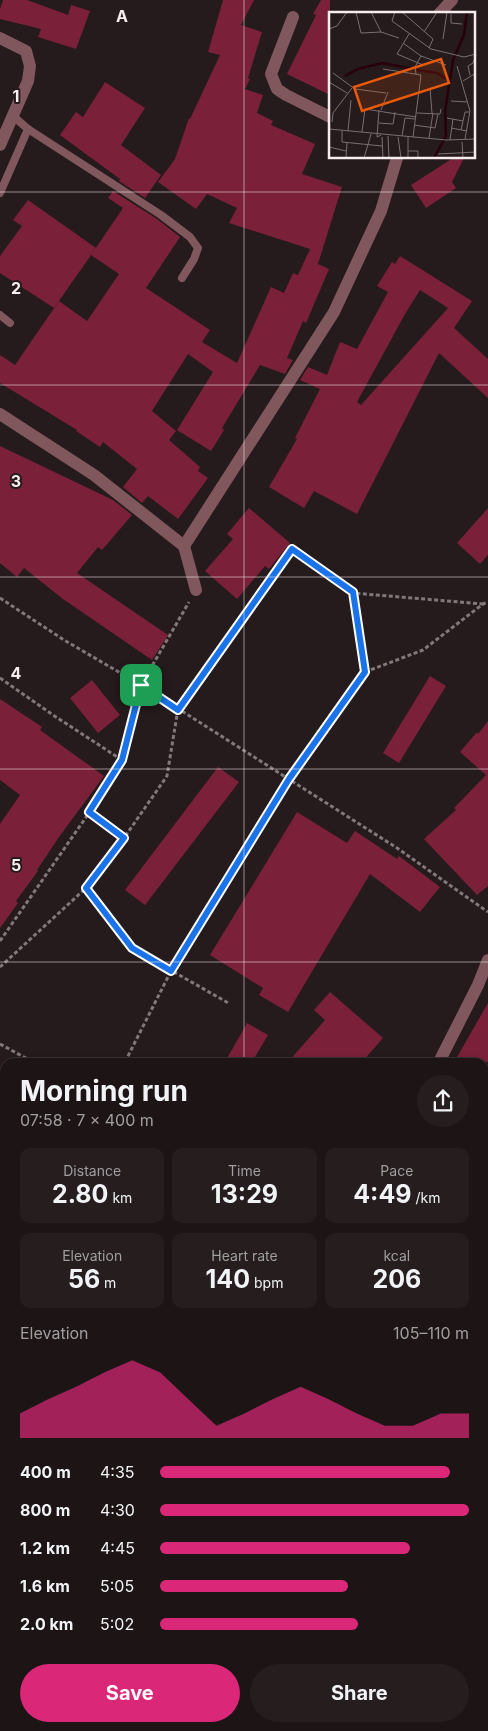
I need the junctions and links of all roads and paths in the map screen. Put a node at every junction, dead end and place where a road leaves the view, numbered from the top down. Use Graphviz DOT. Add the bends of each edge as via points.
graph roads {
  1 [pos="452,0"];
  2 [pos="441,12"];
  3 [pos="293,17"];
  4 [pos="0,38"];
  5 [pos="12,116"];
  6 [pos="329,116"];
  7 [pos="28,129"];
  8 [pos="0,145"];
  9 [pos="397,159"];
  10 [pos="0,193"];
  11 [pos="182,278"];
  12 [pos="0,315"];
  13 [pos="10,323"];
  14 [pos="0,414"];
  15 [pos="184,546"];
  16 [pos="196,590"];
  17 [pos="353,592"];
  18 [pos="0,598"];
  19 [pos="488,602"];
  20 [pos="483,604"];
  21 [pos="365,672"];
  22 [pos="0,678"];
  23 [pos="141,685"];
  24 [pos="178,710"];
  25 [pos="122,760"];
  26 [pos="289,779"];
  27 [pos="89,812"];
  28 [pos="124,838"];
  29 [pos="86,888"];
  30 [pos="488,912"];
  31 [pos="0,941"];
  32 [pos="488,960"];
  33 [pos="0,967"];
  34 [pos="171,971"];
  35 [pos="230,1004"];
  36 [pos="0,1044"];
  37 [pos="26,1058"];
  38 [pos="127,1058"];
  39 [pos="441,1058"];
  1 -- 2 [label="street"];
  3 -- 6 [label="street" via="272,74 277,89"];
  4 -- 5 [label="street" via="26,51 30,66 28,82"];
  5 -- 7 [label="lane"];
  5 -- 8 [label="street"];
  7 -- 10 [label="lane"];
  7 -- 11 [label="lane" via="190,237 198,248"];
  9 -- 15 [label="street" via="381,211 334,312"];
  12 -- 13 [label="lane"];
  14 -- 15 [label="street" via="94,475"];
  15 -- 16 [label="street"];
  16 -- 23 [label="path"];
  17 -- 20 [label="path"];
  17 -- 21 [label="path"];
  17 -- 24 [label="path" via="292,549"];
  18 -- 23 [label="path"];
  19 -- 20 [label="path"];
  20 -- 21 [label="path" via="423,650"];
  21 -- 26 [label="path"];
  22 -- 25 [label="path"];
  23 -- 24 [label="path"];
  23 -- 25 [label="path"];
  24 -- 26 [label="path"];
  24 -- 28 [label="path" via="167,776"];
  25 -- 27 [label="path"];
  26 -- 30 [label="path" via="397,848"];
  26 -- 34 [label="path"];
  27 -- 28 [label="path"];
  27 -- 31 [label="path"];
  28 -- 29 [label="path"];
  29 -- 33 [label="path"];
  29 -- 34 [label="path" via="132,948"];
  32 -- 39 [label="street"];
  34 -- 35 [label="path"];
  34 -- 38 [label="path"];
  36 -- 37 [label="path"];
}
